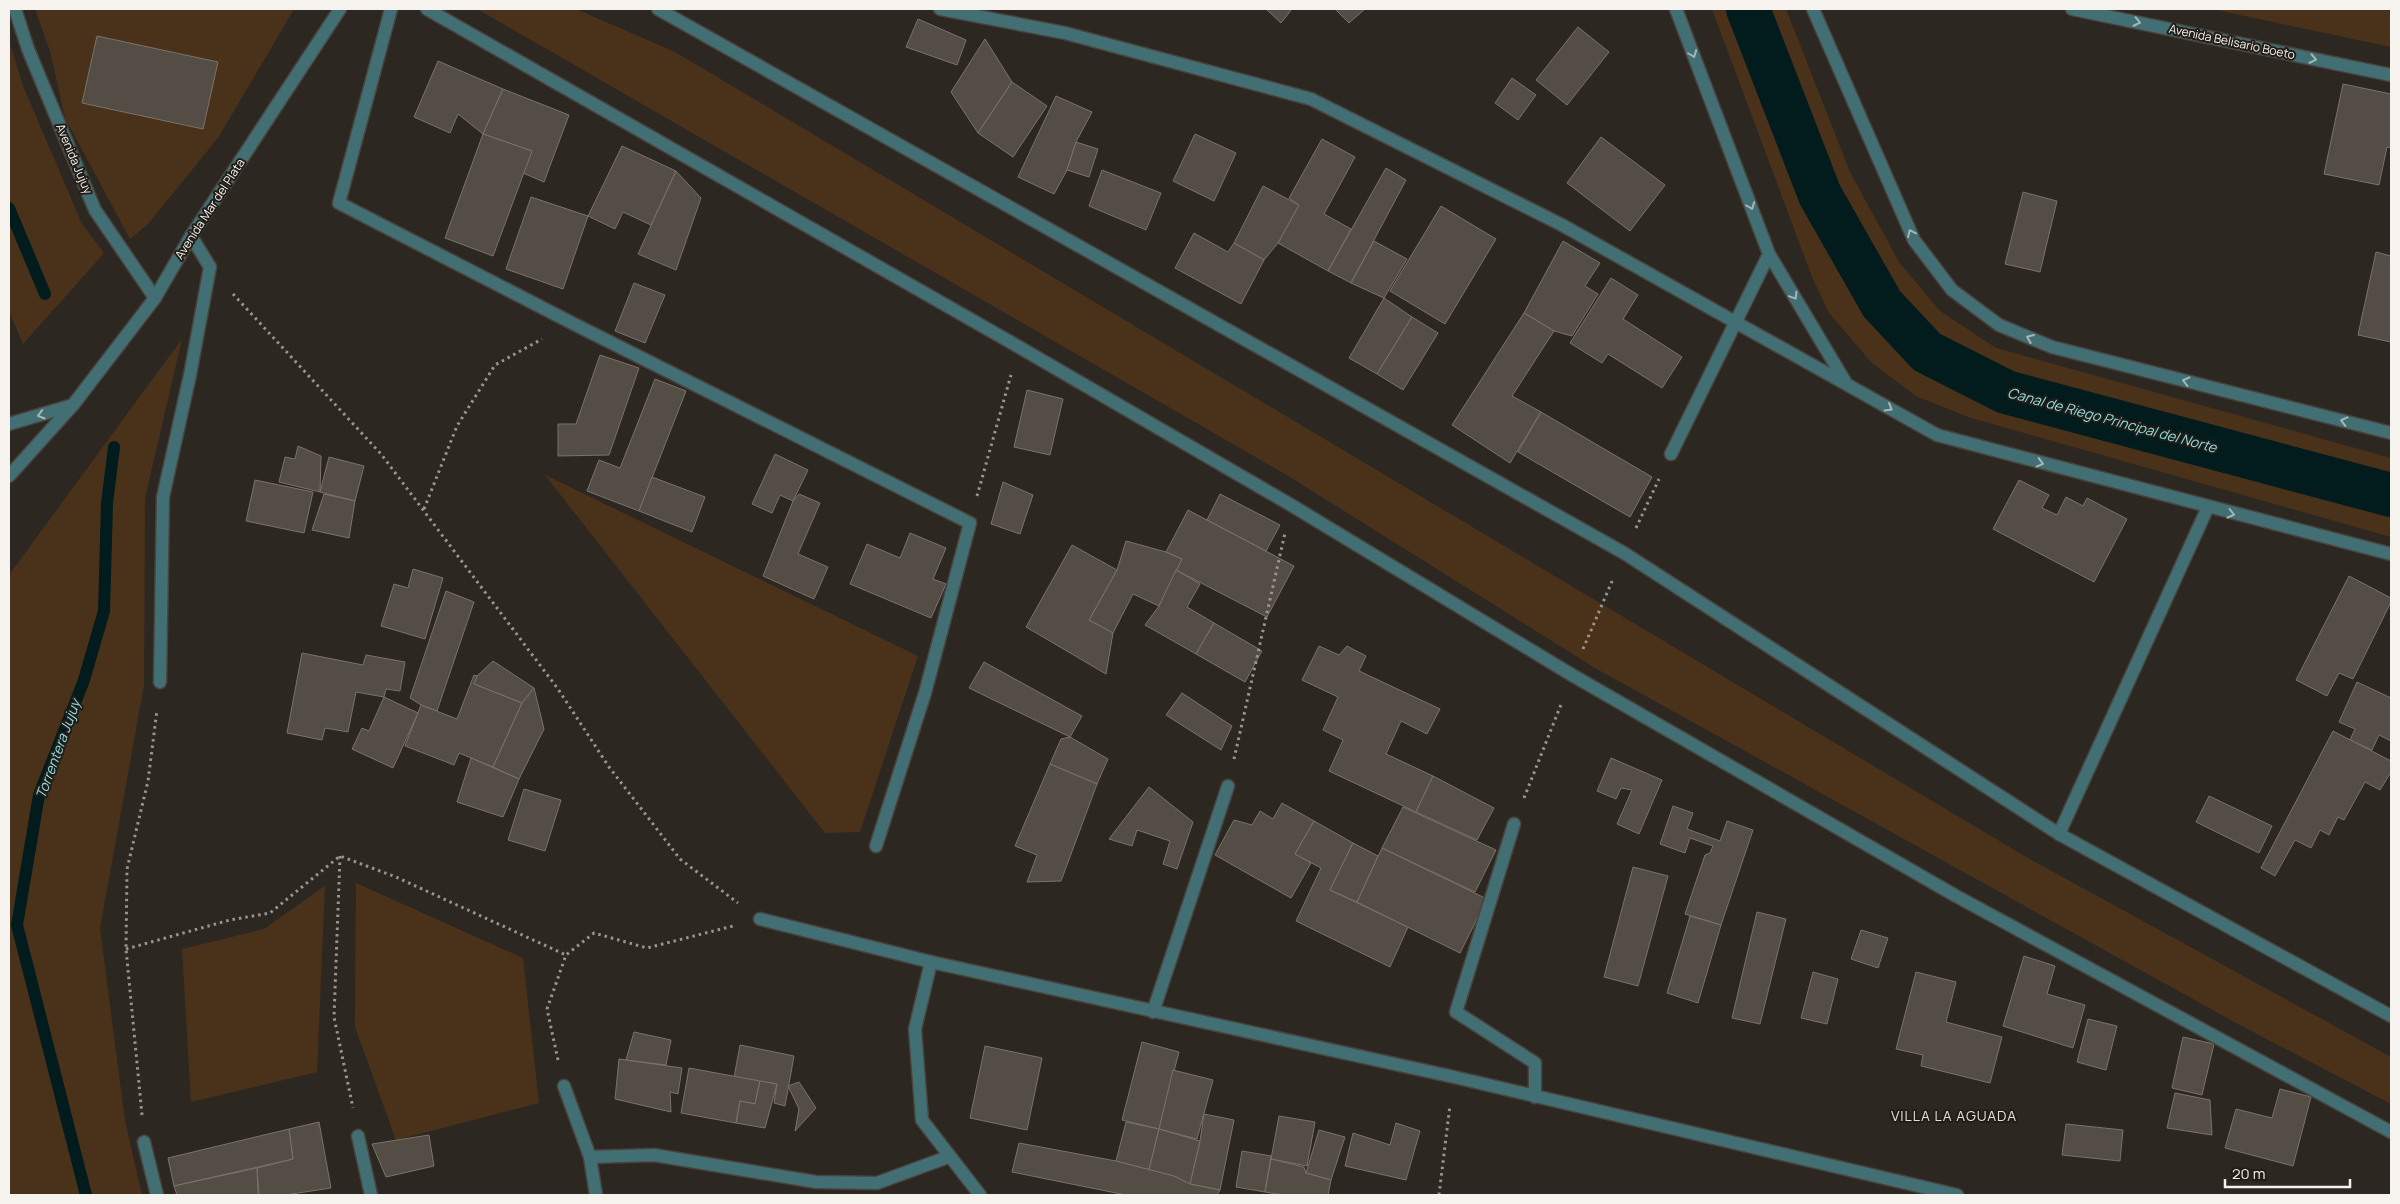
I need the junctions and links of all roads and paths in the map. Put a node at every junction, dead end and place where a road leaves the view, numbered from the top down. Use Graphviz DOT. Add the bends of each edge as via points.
graph roads {
  1 [pos="15,9"];
  2 [pos="340,9"];
  3 [pos="391,9"];
  4 [pos="427,9"];
  5 [pos="658,9"];
  6 [pos="940,9"];
  7 [pos="1676,9"];
  8 [pos="1813,9"];
  9 [pos="2072,9"];
  10 [pos="2391,75"];
  11 [pos="191,236"];
  12 [pos="1769,254"];
  13 [pos="210,267"];
  14 [pos="155,298"];
  15 [pos="1734,321"];
  16 [pos="572,323"];
  17 [pos="1019,347"];
  18 [pos="1846,384"];
  19 [pos="72,405"];
  20 [pos="9,424"];
  21 [pos="2391,433"];
  22 [pos="1670,454"];
  23 [pos="9,476"];
  24 [pos="1291,505"];
  25 [pos="2208,508"];
  26 [pos="424,509"];
  27 [pos="970,524"];
  28 [pos="1624,553"];
  29 [pos="2391,554"];
  30 [pos="1572,675"];
  31 [pos="160,682"];
  32 [pos="1228,786"];
  33 [pos="1514,824"];
  34 [pos="2060,834"];
  35 [pos="876,846"];
  36 [pos="340,856"];
  37 [pos="760,920"];
  38 [pos="126,949"];
  39 [pos="566,955"];
  40 [pos="930,962"];
  41 [pos="1153,1012"];
  42 [pos="2391,1016"];
  43 [pos="1454,1077"];
  44 [pos="564,1086"];
  45 [pos="1535,1097"];
  46 [pos="2391,1132"];
  47 [pos="358,1136"];
  48 [pos="144,1142"];
  49 [pos="948,1156"];
  50 [pos="590,1157"];
  51 [pos="157,1195"];
  52 [pos="371,1195"];
  53 [pos="596,1195"];
  54 [pos="980,1195"];
  55 [pos="1438,1195"];
  56 [pos="1957,1195"];
  1 -- 14 [label="street, Avenida Jujuy" via="28,49 95,210"];
  2 -- 11 [label="street, Avenida Mar del Plata"];
  3 -- 16 [label="street" via="339,203"];
  4 -- 17 [label="street"];
  5 -- 28 [label="street"];
  6 -- 15 [label="street" via="1065,34 1312,100 1562,225"];
  7 -- 12 [label="street, one-way"];
  21 -- 8 [label="street, one-way" via="2052,347 1999,325 1952,290 1914,240"];
  9 -- 10 [label="street, Avenida Belisario Boeto, one-way"];
  11 -- 13 [label="street"];
  11 -- 14 [label="street, Avenida Mar del Plata"];
  12 -- 15 [label="street"];
  12 -- 18 [label="street, one-way"];
  13 -- 26 [label="path" via="262,327 330,396"];
  13 -- 31 [label="street" via="163,496"];
  14 -- 19 [label="street, Avenida Mar del Plata"];
  15 -- 18 [label="street"];
  15 -- 22 [label="street"];
  16 -- 26 [label="path" via="495,365 457,426"];
  16 -- 27 [label="street"];
  17 -- 24 [label="street"];
  17 -- 27 [label="path"];
  18 -- 25 [label="street, one-way" via="1937,435"];
  19 -- 20 [label="street, one-way"];
  19 -- 23 [label="street, Avenida Mar del Plata"];
  22 -- 28 [label="path"];
  24 -- 30 [label="street"];
  24 -- 32 [label="path"];
  25 -- 29 [label="street, one-way"];
  25 -- 34 [label="street"];
  26 -- 37 [label="path" via="680,860"];
  27 -- 35 [label="street" via="925,693"];
  28 -- 30 [label="path"];
  28 -- 34 [label="street"];
  30 -- 33 [label="path"];
  30 -- 46 [label="street" via="1956,896"];
  31 -- 38 [label="path" via="148,781 128,869"];
  32 -- 41 [label="street"];
  33 -- 45 [label="street" via="1456,1012 1534,1063"];
  34 -- 42 [label="street"];
  36 -- 38 [label="path" via="270,913 230,920"];
  36 -- 39 [label="path" via="396,877"];
  36 -- 47 [label="path" via="334,1017"];
  37 -- 39 [label="path" via="647,948 594,933"];
  37 -- 40 [label="street"];
  38 -- 48 [label="path"];
  39 -- 44 [label="path" via="547,1009"];
  40 -- 41 [label="street"];
  40 -- 49 [label="street" via="915,1029 922,1120"];
  41 -- 43 [label="street"];
  43 -- 45 [label="street"];
  43 -- 55 [label="path"];
  44 -- 50 [label="street"];
  45 -- 56 [label="street"];
  47 -- 52 [label="street"];
  48 -- 51 [label="street"];
  49 -- 50 [label="street" via="877,1182 816,1182 654,1155"];
  49 -- 54 [label="street"];
  50 -- 53 [label="street"];
}
